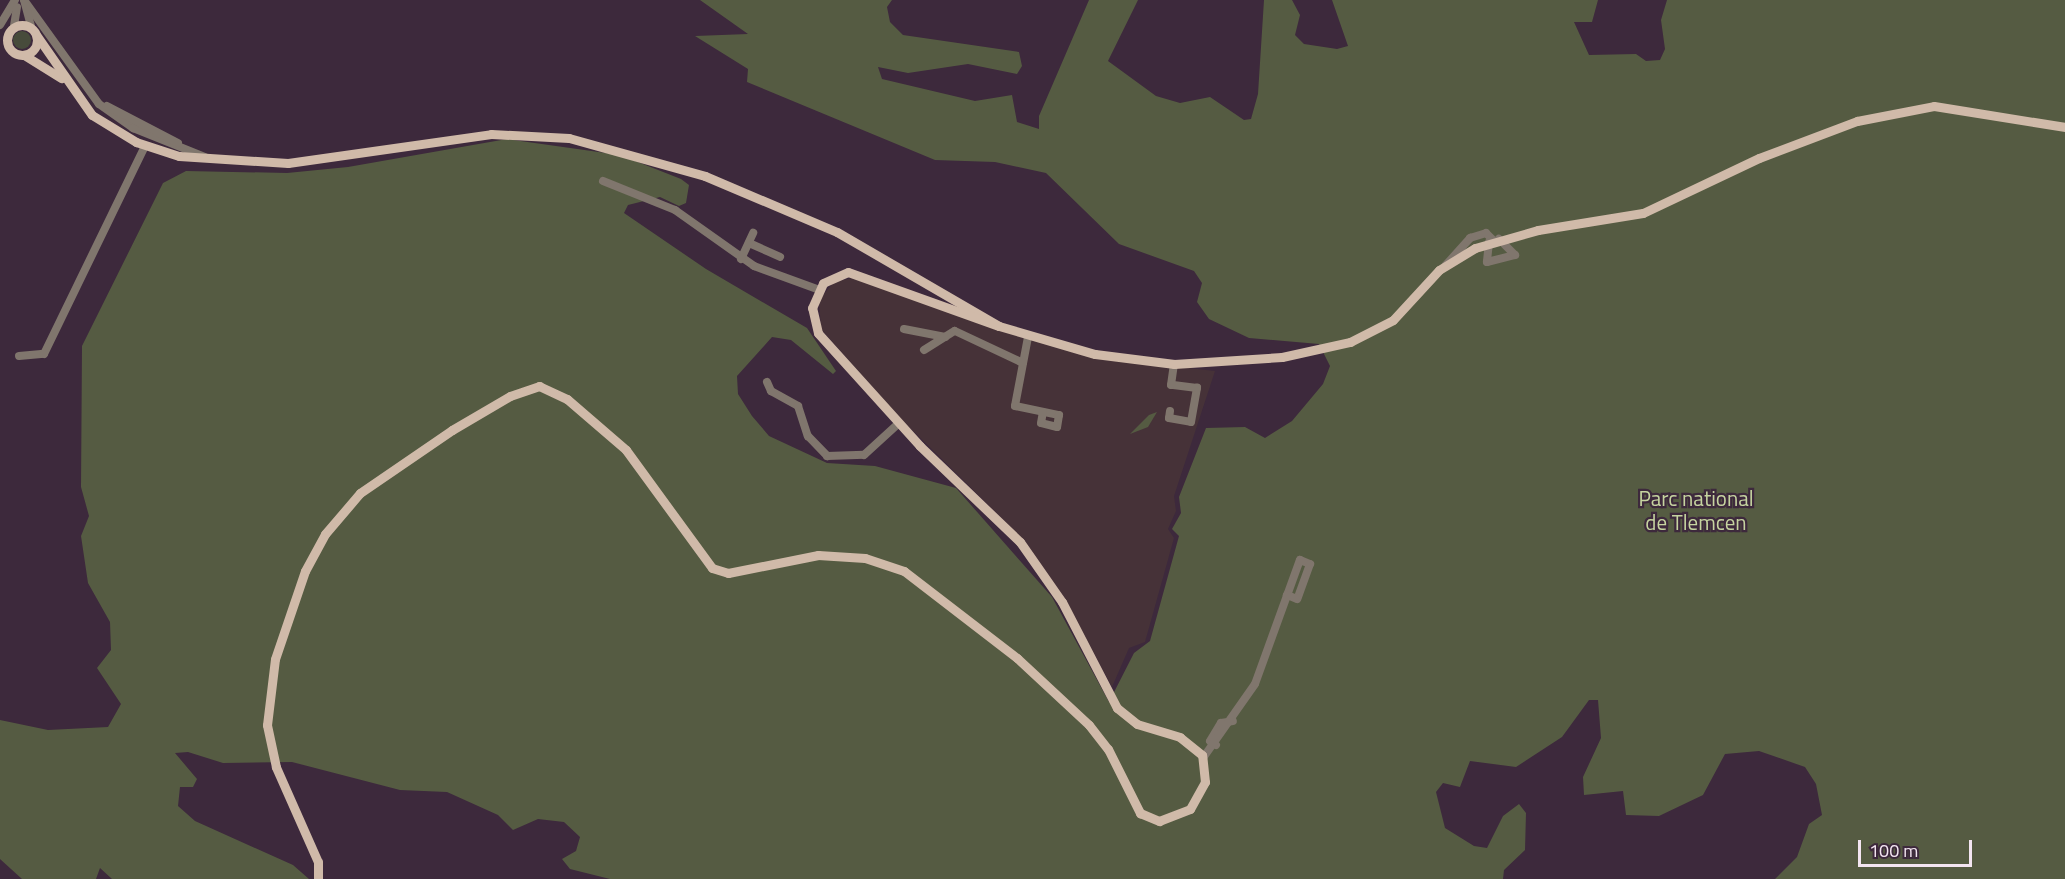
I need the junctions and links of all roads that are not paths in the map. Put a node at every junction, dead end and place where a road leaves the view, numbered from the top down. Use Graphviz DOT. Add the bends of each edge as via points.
graph roads {
  1 [pos="16,0"];
  2 [pos="24,0"];
  3 [pos="0,26"];
  4 [pos="14,26"];
  5 [pos="31,27"];
  6 [pos="37,36"];
  7 [pos="0,43"];
  8 [pos="9,48"];
  9 [pos="24,55"];
  10 [pos="77,95"];
  11 [pos="2065,127"];
  12 [pos="145,146"];
  13 [pos="215,162"];
  14 [pos="603,181"];
  15 [pos="753,233"];
  16 [pos="749,243"];
  17 [pos="780,257"];
  18 [pos="741,259"];
  19 [pos="817,289"];
  20 [pos="999,326"];
  21 [pos="904,329"];
  22 [pos="945,337"];
  23 [pos="1028,337"];
  24 [pos="924,350"];
  25 [pos="19,356"];
  26 [pos="1023,363"];
  27 [pos="1174,364"];
  28 [pos="767,382"];
  29 [pos="1170,411"];
  30 [pos="1043,412"];
  31 [pos="899,423"];
  32 [pos="1287,595"];
  33 [pos="1203,758"];
  34 [pos="318,879"];
  1 -- 3 [label="street"];
  1 -- 4 [label="street"];
  2 -- 5 [label="street"];
  2 -- 13 [label="street" via="93,96 166,131 182,146"];
  3 -- 4 [label="main road"];
  4 -- 5 [label="main road"];
  4 -- 8 [label="main road" via="8,34"];
  5 -- 6 [label="main road"];
  6 -- 9 [label="main road" via="34,50"];
  6 -- 10 [label="main road"];
  7 -- 8 [label="main road"];
  8 -- 9 [label="main road"];
  9 -- 10 [label="main road" via="52,70"];
  10 -- 12 [label="main road" via="98,119"];
  11 -- 27 [label="main road" via="1942,106 1857,121 1759,158 1643,213 1494,240 1445,266 1393,320 1350,342 1282,357"];
  12 -- 13 [label="main road"];
  12 -- 25 [label="street" via="45,354"];
  13 -- 20 [label="main road" via="333,160 490,134 569,138 705,176 837,232"];
  14 -- 18 [label="street" via="675,210"];
  15 -- 16 [label="street"];
  16 -- 17 [label="street"];
  16 -- 18 [label="street"];
  18 -- 19 [label="street"];
  19 -- 20 [label="main road" via="838,273 857,274"];
  19 -- 31 [label="main road" via="812,308 818,333"];
  20 -- 23 [label="main road"];
  21 -- 22 [label="street"];
  22 -- 24 [label="street"];
  22 -- 26 [label="street" via="955,331"];
  23 -- 26 [label="street"];
  23 -- 27 [label="main road" via="1095,354"];
  26 -- 30 [label="street" via="1015,406"];
  27 -- 29 [label="street" via="1171,385 1197,388 1191,422 1168,418"];
  28 -- 31 [label="street" via="771,391 798,406 808,436 827,456 864,455"];
  31 -- 33 [label="main road" via="1020,542 1062,602 1117,708 1137,724 1180,737"];
  32 -- 32 [label="street" via="1300,560 1310,564 1297,599"];
  32 -- 33 [label="street" via="1255,684 1233,721"];
  33 -- 34 [label="main road" via="1205,782 1195,804 1166,820 1147,818 1134,807 1108,749 1089,726 1017,658 904,571 865,558 818,555 722,573 708,563 626,450 561,395 532,387 452,430 360,493 325,534 304,571 275,659 267,725 276,767 318,862"];
}
